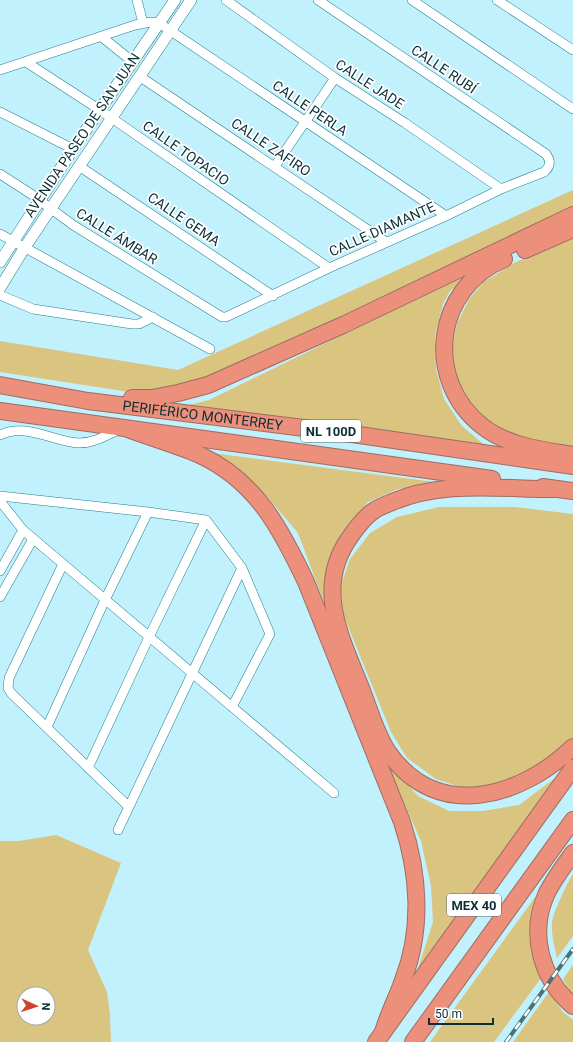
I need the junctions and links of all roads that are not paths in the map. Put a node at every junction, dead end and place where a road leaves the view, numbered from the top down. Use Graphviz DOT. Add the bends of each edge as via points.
graph roads {
  1 [pos="137,0"];
  2 [pos="175,0"];
  3 [pos="191,0"];
  4 [pos="226,0"];
  5 [pos="318,0"];
  6 [pos="412,0"];
  7 [pos="497,0"];
  8 [pos="143,23"];
  9 [pos="159,23"];
  10 [pos="170,30"];
  11 [pos="102,37"];
  12 [pos="573,50"];
  13 [pos="26,62"];
  14 [pos="133,62"];
  15 [pos="0,70"];
  16 [pos="139,76"];
  17 [pos="335,78"];
  18 [pos="573,109"];
  19 [pos="100,110"];
  20 [pos="0,112"];
  21 [pos="111,118"];
  22 [pos="306,122"];
  23 [pos="73,149"];
  24 [pos="550,164"];
  25 [pos="79,166"];
  26 [pos="275,166"];
  27 [pos="0,174"];
  28 [pos="501,189"];
  29 [pos="40,200"];
  30 [pos="51,209"];
  31 [pos="573,215"];
  32 [pos="446,216"];
  33 [pos="573,229"];
  34 [pos="0,234"];
  35 [pos="13,241"];
  36 [pos="386,242"];
  37 [pos="25,247"];
  38 [pos="0,262"];
  39 [pos="329,268"];
  40 [pos="0,288"];
  41 [pos="0,295"];
  42 [pos="273,296"];
  43 [pos="154,317"];
  44 [pos="222,317"];
  45 [pos="210,349"];
  46 [pos="0,385"];
  47 [pos="88,400"];
  48 [pos="0,411"];
  49 [pos="126,429"];
  50 [pos="0,435"];
  51 [pos="573,455"];
  52 [pos="573,466"];
  53 [pos="554,488"];
  54 [pos="573,491"];
  55 [pos="0,496"];
  56 [pos="0,501"];
  57 [pos="148,512"];
  58 [pos="206,520"];
  59 [pos="23,530"];
  60 [pos="33,538"];
  61 [pos="63,564"];
  62 [pos="242,568"];
  63 [pos="0,571"];
  64 [pos="0,597"];
  65 [pos="105,600"];
  66 [pos="149,637"];
  67 [pos="192,672"];
  68 [pos="232,707"];
  69 [pos="47,727"];
  70 [pos="573,747"];
  71 [pos="88,768"];
  72 [pos="573,768"];
  73 [pos="334,793"];
  74 [pos="129,807"];
  75 [pos="573,820"];
  76 [pos="118,830"];
  77 [pos="573,853"];
  78 [pos="573,1006"];
  79 [pos="379,1037"];
  80 [pos="413,1042"];
  1 -- 8 [label="street"];
  2 -- 9 [label="street, AVENIDA PASEO DE SAN JUAN"];
  3 -- 10 [label="street, AVENIDA PASEO DE SAN JUAN"];
  4 -- 17 [label="street, CALLE JADE"];
  5 -- 24 [label="street, CALLE RUBÍ" via="546,154"];
  6 -- 18 [label="street"];
  7 -- 12 [label="street"];
  8 -- 9 [label="street"];
  8 -- 11 [label="street"];
  9 -- 10 [label="street, CALLE PERLA"];
  9 -- 14 [label="street, AVENIDA PASEO DE SAN JUAN"];
  10 -- 16 [label="street, AVENIDA PASEO DE SAN JUAN"];
  10 -- 22 [label="street, CALLE PERLA"];
  11 -- 13 [label="street"];
  11 -- 14 [label="street"];
  13 -- 15 [label="street"];
  13 -- 19 [label="street, CALLE TOPACIO"];
  14 -- 19 [label="street, AVENIDA PASEO DE SAN JUAN"];
  16 -- 21 [label="street, AVENIDA PASEO DE SAN JUAN"];
  16 -- 26 [label="street, CALLE ZAFIRO"];
  17 -- 22 [label="street"];
  17 -- 28 [label="street, CALLE JADE" via="406,123"];
  19 -- 21 [label="street, CALLE TOPACIO"];
  19 -- 23 [label="street, AVENIDA PASEO DE SAN JUAN"];
  20 -- 23 [label="street"];
  21 -- 25 [label="street, AVENIDA PASEO DE SAN JUAN"];
  21 -- 39 [label="street, CALLE TOPACIO"];
  22 -- 26 [label="street"];
  22 -- 32 [label="street, CALLE PERLA"];
  23 -- 29 [label="street, AVENIDA PASEO DE SAN JUAN"];
  24 -- 28 [label="street, CALLE DIAMANTE" via="544,172"];
  25 -- 30 [label="street, AVENIDA PASEO DE SAN JUAN"];
  25 -- 42 [label="street, CALLE GEMA"];
  26 -- 36 [label="street, CALLE ZAFIRO"];
  27 -- 29 [label="street, CALLE ÁMBAR"];
  28 -- 32 [label="street, CALLE DIAMANTE"];
  29 -- 30 [label="street, CALLE ÁMBAR"];
  29 -- 35 [label="street, AVENIDA PASEO DE SAN JUAN"];
  30 -- 37 [label="street, AVENIDA PASEO DE SAN JUAN"];
  30 -- 44 [label="street, CALLE ÁMBAR"];
  31 -- 47 [label="highway" via="344,324 208,385 152,398"];
  32 -- 36 [label="street, CALLE DIAMANTE"];
  33 -- 51 [label="highway" via="499,261 480,273 458,299 449,319 444,352 447,374 455,393 466,411 482,426 510,442"];
  34 -- 35 [label="street"];
  35 -- 37 [label="street"];
  35 -- 38 [label="street, AVENIDA PASEO DE SAN JUAN"];
  36 -- 39 [label="street, CALLE DIAMANTE"];
  37 -- 40 [label="street, AVENIDA PASEO DE SAN JUAN"];
  37 -- 43 [label="street"];
  39 -- 42 [label="street, CALLE DIAMANTE"];
  41 -- 43 [label="street" via="38,310 132,324 139,324"];
  42 -- 44 [label="street, CALLE DIAMANTE"];
  43 -- 45 [label="street"];
  46 -- 47 [label="highway, PERIFÉRICO MONTERREY / NL 100D"];
  47 -- 52 [label="highway, PERIFÉRICO MONTERREY / NL 100D"];
  48 -- 49 [label="highway, PERIFÉRICO MONTERREY / NL 100D"];
  49 -- 50 [label="street" via="79,443 22,431"];
  49 -- 53 [label="highway, PERIFÉRICO MONTERREY / NL 100D"];
  49 -- 79 [label="highway" via="201,456 239,480 274,520 306,582 402,822 414,866 417,906 412,951"];
  53 -- 54 [label="highway, PERIFÉRICO MONTERREY / NL 100D"];
  53 -- 70 [label="highway" via="438,489 417,493 374,510 358,525 345,544 336,565 332,587 333,610 339,632 382,742 394,759 418,780 456,795 496,793 535,776"];
  55 -- 57 [label="street"];
  56 -- 59 [label="street"];
  57 -- 58 [label="street"];
  57 -- 65 [label="street"];
  58 -- 62 [label="street"];
  58 -- 66 [label="street"];
  59 -- 60 [label="street"];
  59 -- 63 [label="street"];
  60 -- 61 [label="street"];
  60 -- 64 [label="street"];
  61 -- 65 [label="street"];
  61 -- 69 [label="street" via="8,683 11,692"];
  62 -- 67 [label="street"];
  62 -- 68 [label="street" via="270,634"];
  65 -- 66 [label="street"];
  65 -- 69 [label="street"];
  66 -- 67 [label="street"];
  66 -- 71 [label="street"];
  67 -- 68 [label="street"];
  67 -- 74 [label="street"];
  68 -- 73 [label="street"];
  69 -- 71 [label="street"];
  71 -- 74 [label="street"];
  72 -- 79 [label="highway, MEX 40"];
  74 -- 76 [label="street"];
  75 -- 80 [label="highway, MEX 40"];
  77 -- 78 [label="highway" via="545,896 538,935 541,956 549,977 561,995"];
}
